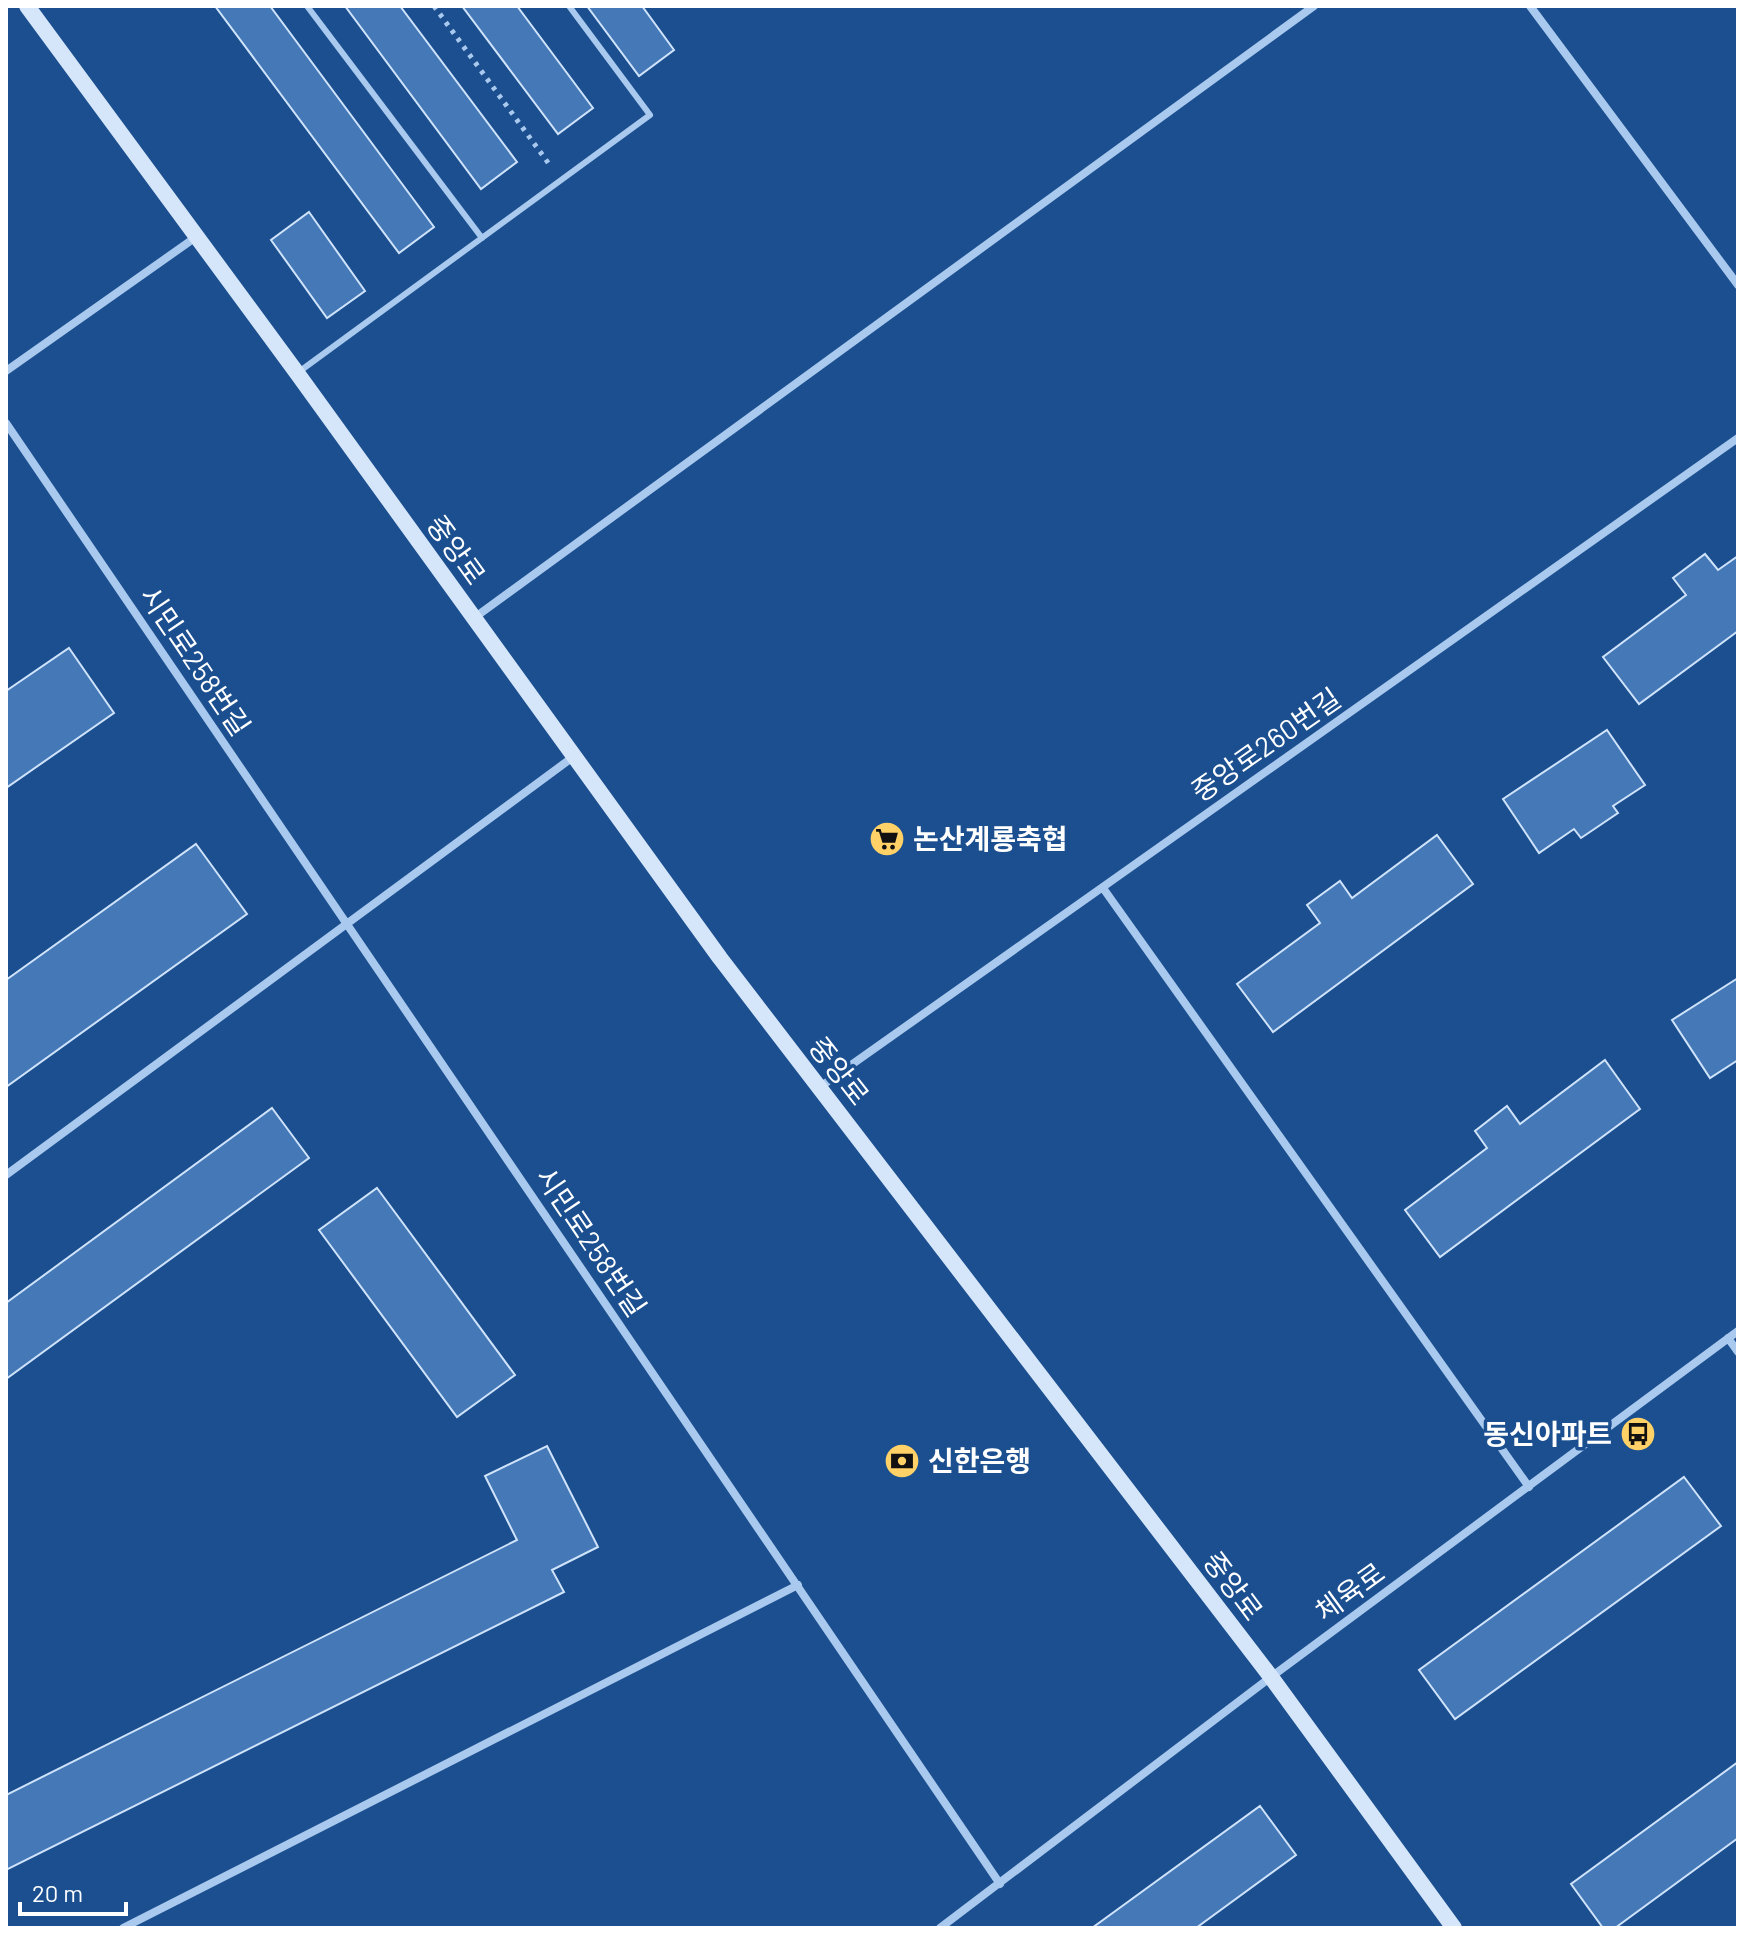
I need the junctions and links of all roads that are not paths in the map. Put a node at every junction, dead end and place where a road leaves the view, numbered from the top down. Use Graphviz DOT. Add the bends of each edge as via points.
graph roads {
  1 [pos="27,6"];
  2 [pos="307,6"];
  3 [pos="569,6"];
  4 [pos="1314,6"];
  5 [pos="1530,6"];
  6 [pos="196,237"];
  7 [pos="482,238"];
  8 [pos="1738,285"];
  9 [pos="6,371"];
  10 [pos="297,373"];
  11 [pos="6,423"];
  12 [pos="1738,438"];
  13 [pos="473,618"];
  14 [pos="573,757"];
  15 [pos="1103,888"];
  16 [pos="348,923"];
  17 [pos="819,1088"];
  18 [pos="6,1175"];
  19 [pos="1738,1331"];
  20 [pos="1728,1338"];
  21 [pos="1738,1352"];
  22 [pos="1529,1487"];
  23 [pos="798,1585"];
  24 [pos="1271,1677"];
  25 [pos="1000,1884"];
  26 [pos="123,1928"];
  27 [pos="940,1928"];
  28 [pos="1454,1928"];
  1 -- 6 [label="street, 중앙로"];
  2 -- 7 [label="lane"];
  3 -- 7 [label="lane" via="650,115"];
  4 -- 13 [label="street"];
  5 -- 8 [label="street"];
  6 -- 9 [label="street"];
  6 -- 10 [label="street, 중앙로"];
  7 -- 10 [label="lane"];
  10 -- 13 [label="street, 중앙로"];
  11 -- 16 [label="street, 시민로258번길"];
  12 -- 15 [label="street, 중앙로260번길"];
  13 -- 14 [label="street, 중앙로"];
  14 -- 16 [label="street"];
  14 -- 17 [label="street, 중앙로"];
  15 -- 17 [label="street, 중앙로260번길"];
  15 -- 22 [label="street"];
  16 -- 18 [label="street"];
  16 -- 23 [label="street, 시민로258번길"];
  17 -- 24 [label="street, 중앙로"];
  19 -- 20 [label="street, 체육로"];
  20 -- 21 [label="street"];
  20 -- 22 [label="street, 체육로"];
  22 -- 24 [label="street, 체육로"];
  23 -- 25 [label="street"];
  23 -- 26 [label="street"];
  24 -- 25 [label="street, 체육로"];
  24 -- 28 [label="street, 중앙로"];
  25 -- 27 [label="street, 체육로"];
}
